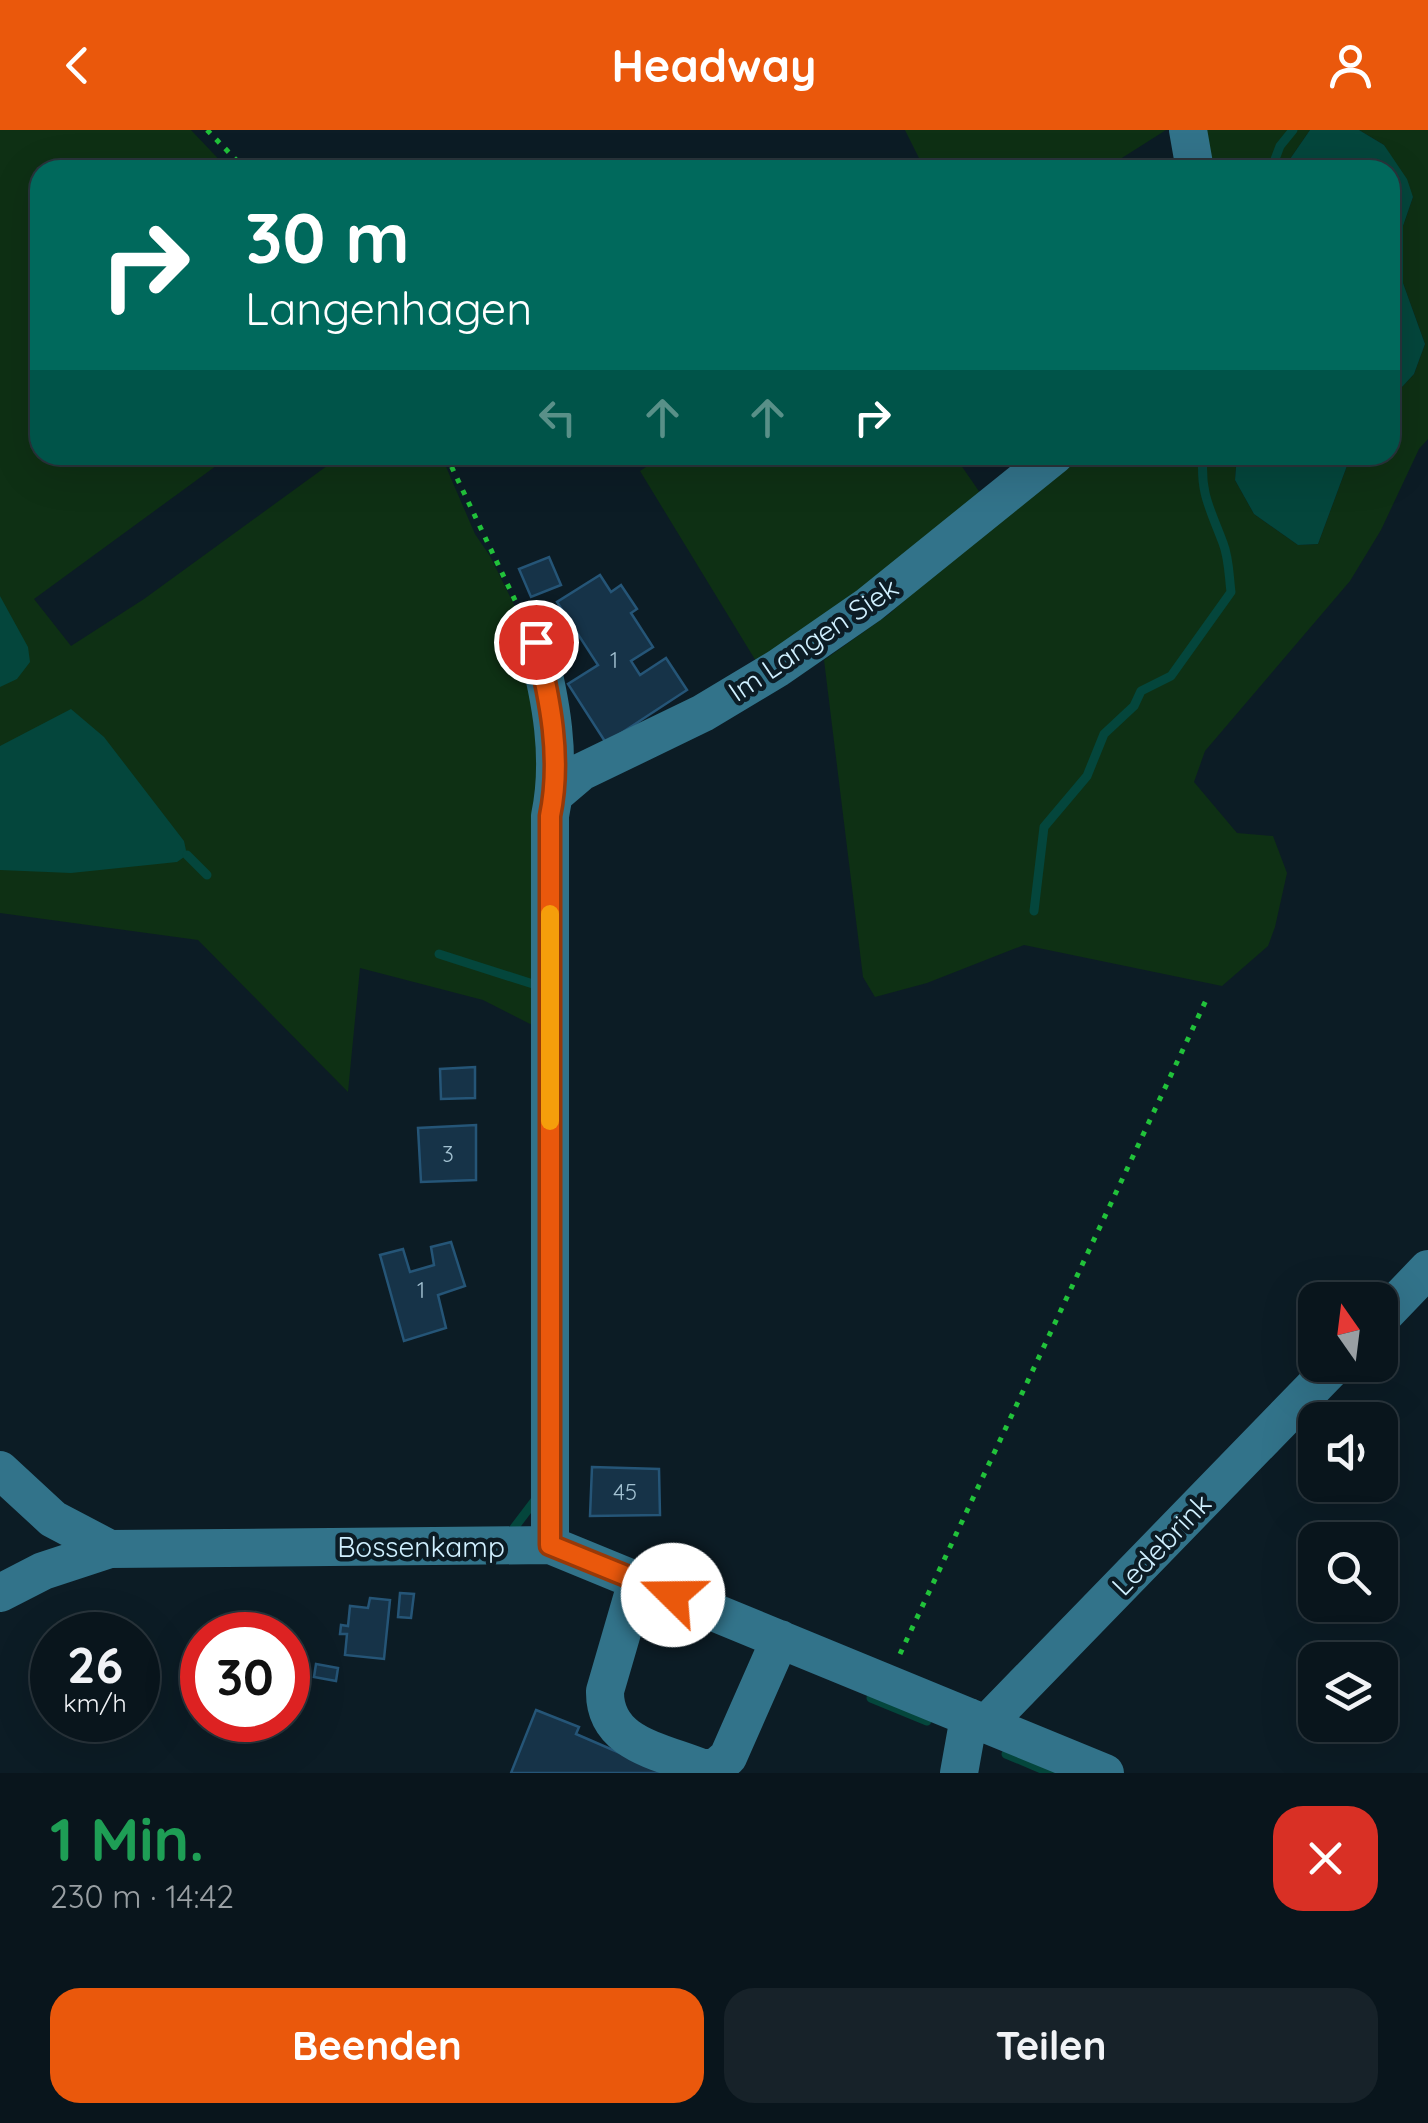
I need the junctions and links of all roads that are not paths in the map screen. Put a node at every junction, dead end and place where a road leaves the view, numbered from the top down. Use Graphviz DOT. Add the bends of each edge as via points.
graph roads {
  1 [pos="1188,130"];
  2 [pos="1193,160"];
  3 [pos="1042,465"];
  4 [pos="536,642"];
  5 [pos="554,795"];
  6 [pos="1428,1269"];
  7 [pos="1398,1300"];
  8 [pos="1318,1382"];
  9 [pos="0,1470"];
  10 [pos="53,1519"];
  11 [pos="550,1545"];
  12 [pos="110,1548"];
  13 [pos="43,1571"];
  14 [pos="637,1581"];
  15 [pos="0,1593"];
  16 [pos="780,1640"];
  17 [pos="978,1720"];
  18 [pos="959,1773"];
  19 [pos="1106,1773"];
  1 -- 2 [label="street"];
  3 -- 5 [label="street, Im Langen Siek" via="869,605 778,668 581,772"];
  4 -- 5 [label="street" via="550,695"];
  5 -- 11 [label="street"];
  6 -- 7 [label="street"];
  8 -- 17 [label="street, Ledebrink"];
  9 -- 10 [label="street"];
  10 -- 12 [label="street"];
  10 -- 13 [label="street"];
  11 -- 12 [label="street, Bossenkamp"];
  11 -- 14 [label="street, Bossenkamp"];
  12 -- 13 [label="street, Bossenkamp"];
  13 -- 15 [label="street, Bossenkamp"];
  14 -- 16 [label="street, Bossenkamp"];
  14 -- 16 [label="street" via="605,1691 610,1722 622,1736 715,1768 728,1757"];
  16 -- 17 [label="street, Bossenkamp"];
  17 -- 18 [label="street"];
  17 -- 19 [label="street, Bossenkamp"];
}
